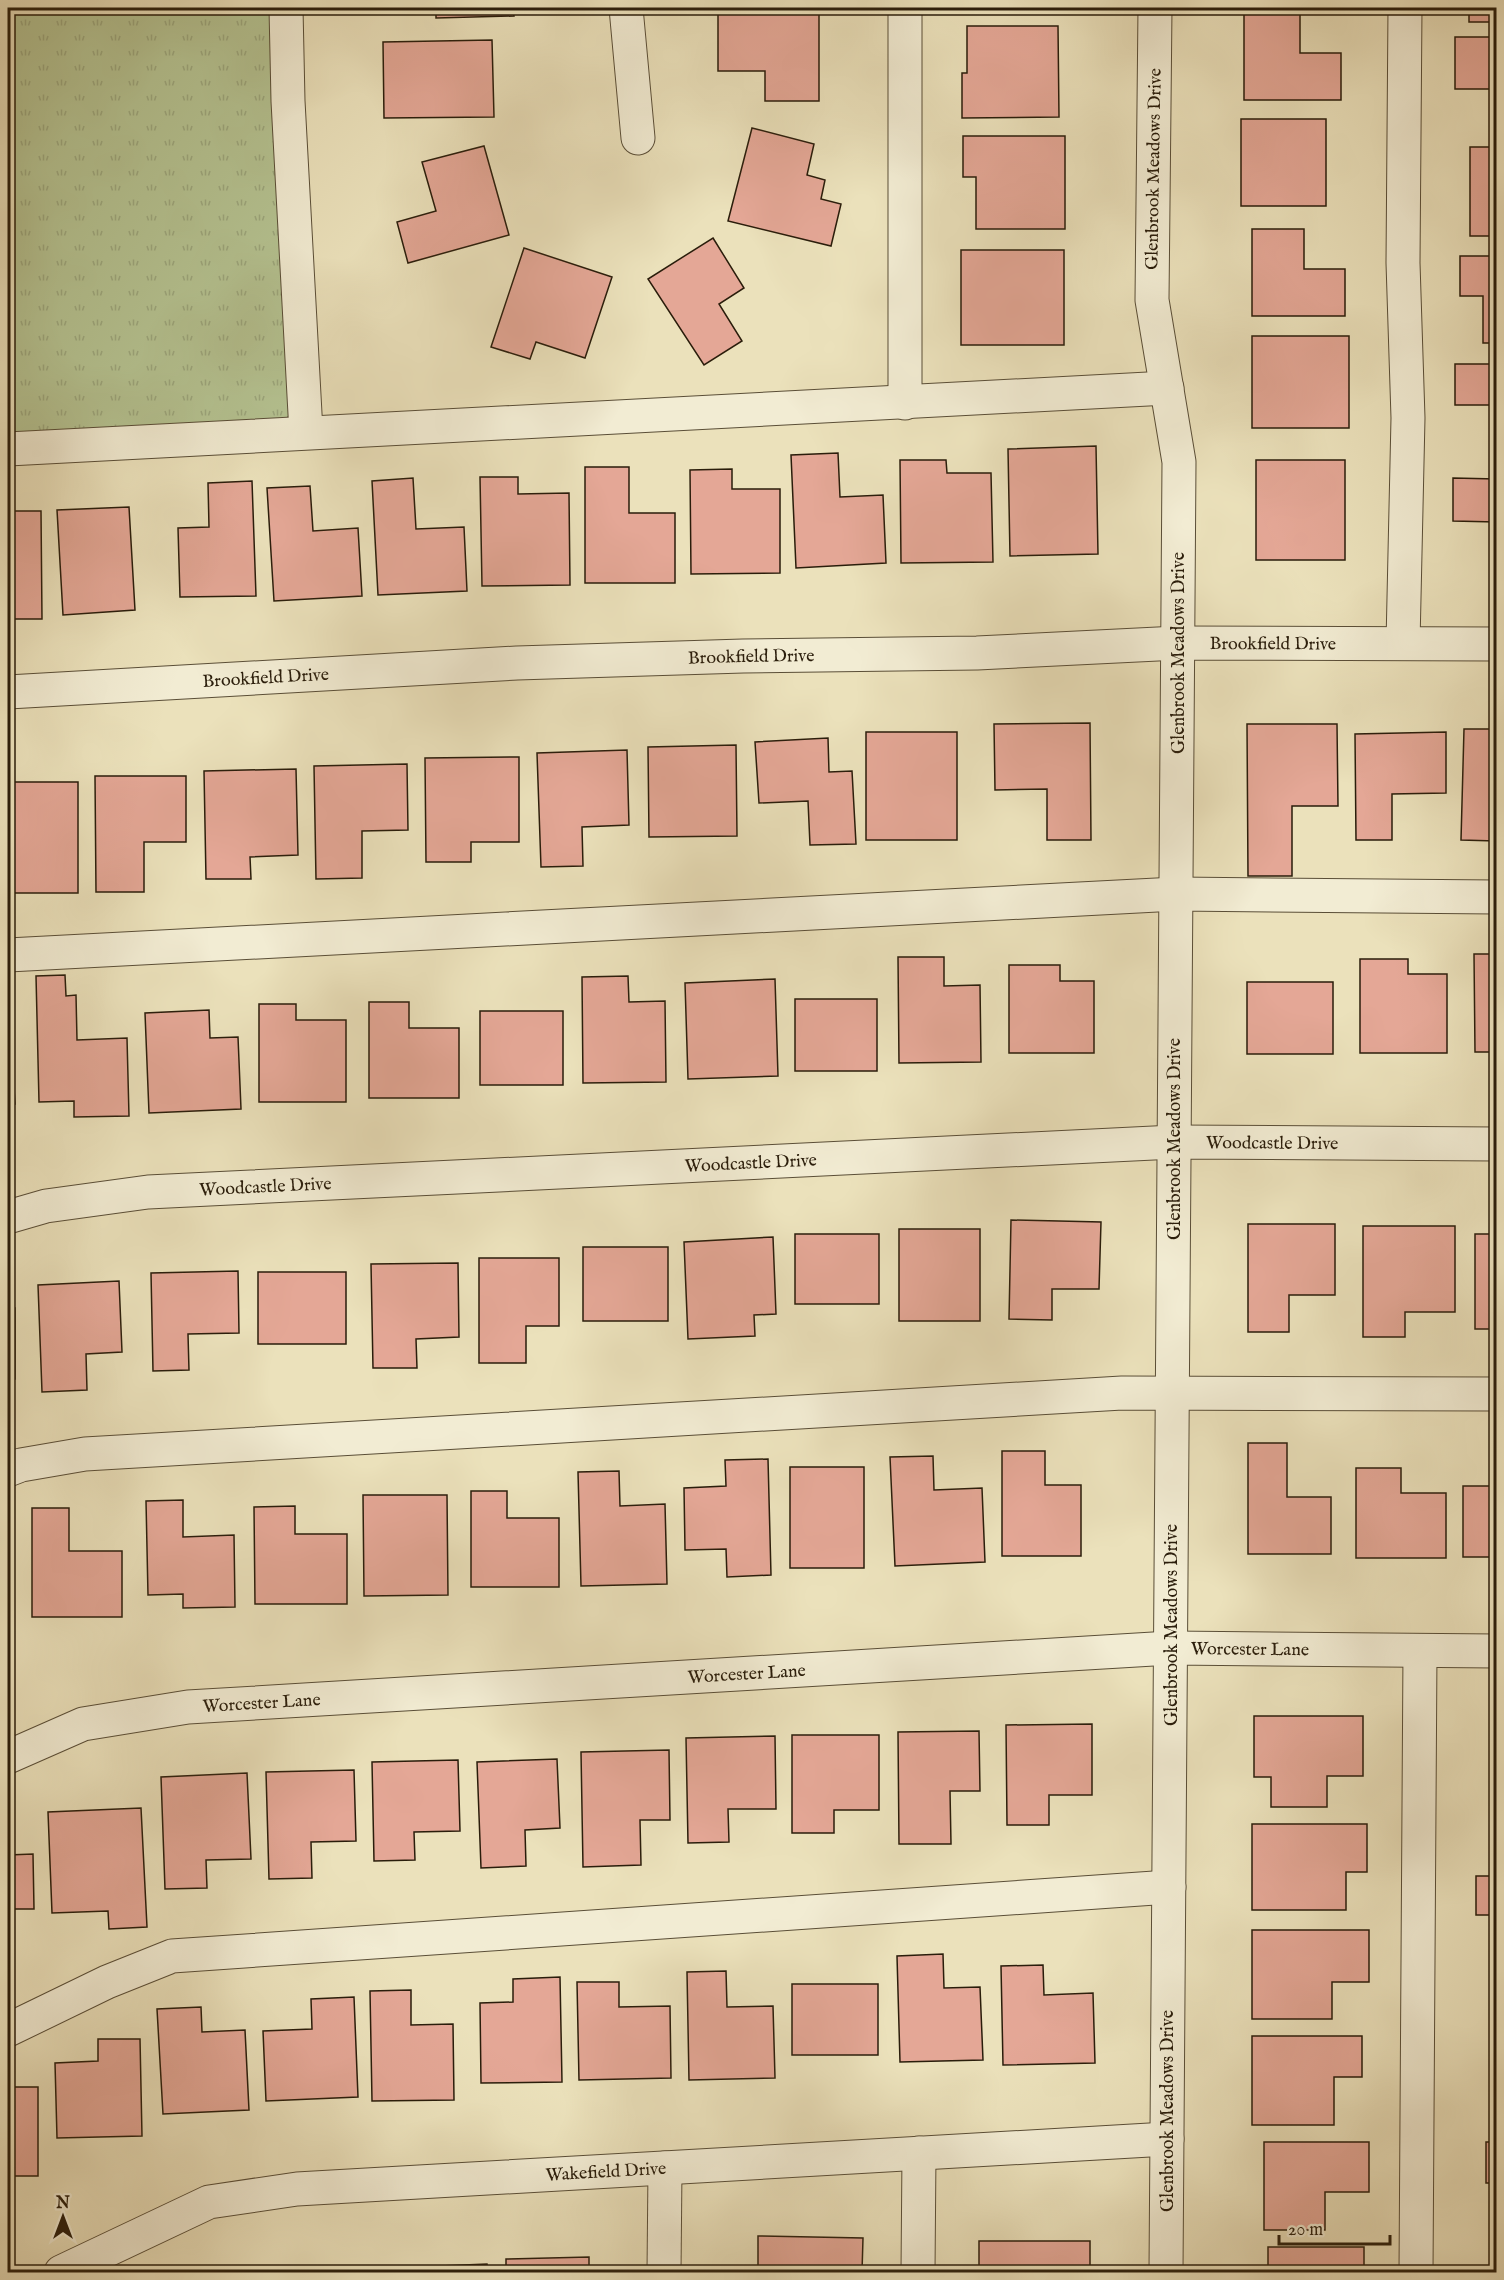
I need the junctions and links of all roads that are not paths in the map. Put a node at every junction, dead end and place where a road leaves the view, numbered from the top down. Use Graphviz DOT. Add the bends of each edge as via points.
graph roads {
  1 [pos="286,8"];
  2 [pos="626,8"];
  3 [pos="905,8"];
  4 [pos="1155,8"];
  5 [pos="1405,8"];
  6 [pos="638,138"];
  7 [pos="1167,388"];
  8 [pos="904,403"];
  9 [pos="306,432"];
  10 [pos="8,449"];
  11 [pos="1178,643"];
  12 [pos="1403,643"];
  13 [pos="1497,644"];
  14 [pos="8,692"];
  15 [pos="1176,894"];
  16 [pos="1497,897"];
  17 [pos="8,955"];
  18 [pos="1174,1142"];
  19 [pos="1497,1144"];
  20 [pos="8,1217"];
  21 [pos="1173,1393"];
  22 [pos="1497,1394"];
  23 [pos="8,1470"];
  24 [pos="1170,1648"];
  25 [pos="1420,1651"];
  26 [pos="1497,1652"];
  27 [pos="8,1757"];
  28 [pos="1169,1887"];
  29 [pos="8,2030"];
  30 [pos="1167,2139"];
  31 [pos="919,2153"];
  32 [pos="665,2168"];
  33 [pos="62,2272"];
  34 [pos="664,2272"];
  35 [pos="918,2272"];
  36 [pos="1166,2272"];
  37 [pos="1416,2272"];
  1 -- 9 [label="street"];
  2 -- 6 [label="street"];
  3 -- 8 [label="street"];
  4 -- 7 [label="street, Glenbrook Meadows Drive" via="1152,300"];
  5 -- 12 [label="street" via="1403,263 1408,418"];
  7 -- 8 [label="street"];
  7 -- 11 [label="street, Glenbrook Meadows Drive" via="1179,462"];
  8 -- 9 [label="street"];
  9 -- 10 [label="street"];
  11 -- 12 [label="street, Brookfield Drive"];
  11 -- 14 [label="street, Brookfield Drive" via="517,663"];
  11 -- 15 [label="street, Glenbrook Meadows Drive"];
  12 -- 13 [label="street, Brookfield Drive"];
  15 -- 16 [label="street"];
  15 -- 17 [label="street"];
  15 -- 18 [label="street, Glenbrook Meadows Drive"];
  18 -- 19 [label="street, Woodcastle Drive"];
  18 -- 20 [label="street, Woodcastle Drive" via="148,1192 46,1206"];
  18 -- 21 [label="street, Glenbrook Meadows Drive"];
  21 -- 22 [label="street"];
  21 -- 23 [label="street" via="85,1454"];
  21 -- 24 [label="street, Glenbrook Meadows Drive"];
  24 -- 25 [label="street, Worcester Lane"];
  24 -- 27 [label="street, Worcester Lane" via="188,1707 83,1724"];
  24 -- 28 [label="street, Glenbrook Meadows Drive"];
  25 -- 26 [label="street, Worcester Lane"];
  25 -- 37 [label="street"];
  28 -- 29 [label="street" via="172,1956 107,1982"];
  28 -- 30 [label="street, Glenbrook Meadows Drive"];
  30 -- 31 [label="street, Wakefield Drive"];
  30 -- 36 [label="street, Glenbrook Meadows Drive"];
  31 -- 32 [label="street, Wakefield Drive"];
  31 -- 35 [label="street"];
  32 -- 33 [label="street, Wakefield Drive" via="297,2189 209,2202"];
  32 -- 34 [label="street"];
}
